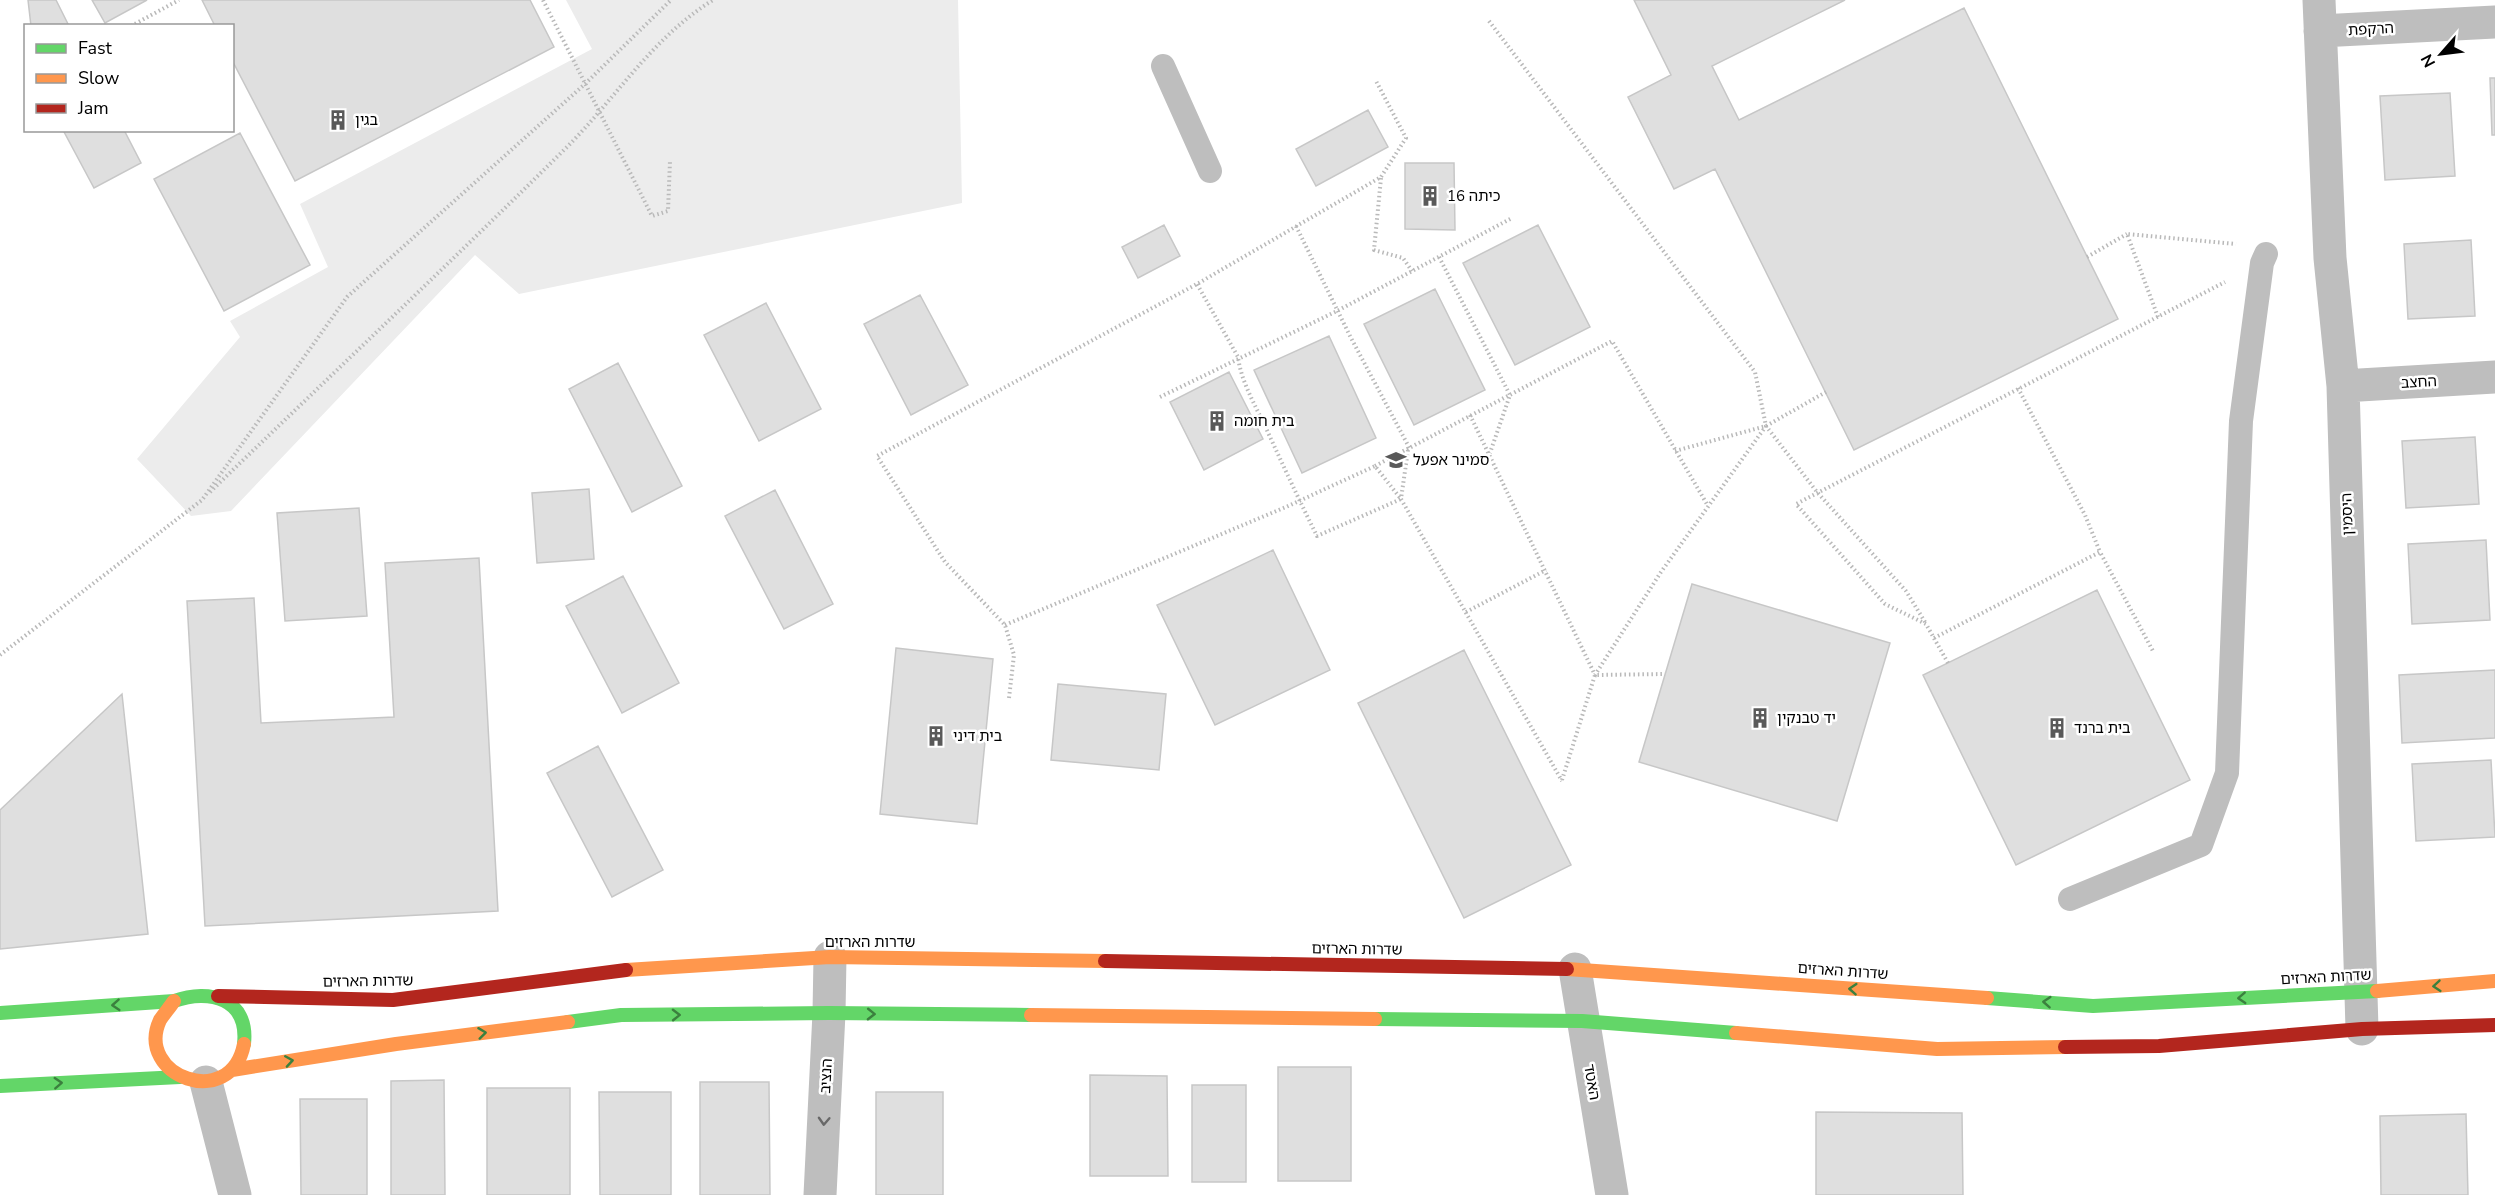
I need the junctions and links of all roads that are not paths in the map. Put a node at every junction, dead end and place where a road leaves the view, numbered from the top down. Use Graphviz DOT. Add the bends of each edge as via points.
graph roads {
  1 [pos="2319,16"];
  2 [pos="2495,22"];
  3 [pos="1163,66"];
  4 [pos="1210,171"];
  5 [pos="2264,258"];
  6 [pos="2495,377"];
  7 [pos="2343,386"];
  8 [pos="2070,899"];
  9 [pos="830,957"];
  10 [pos="1575,969"];
  11 [pos="2495,981"];
  12 [pos="2361,992"];
  13 [pos="218,996"];
  14 [pos="174,1001"];
  15 [pos="0,1013"];
  16 [pos="830,1013"];
  17 [pos="1582,1021"];
  18 [pos="2495,1024"];
  19 [pos="2362,1029"];
  20 [pos="206,1077"];
  21 [pos="0,1086"];
  22 [pos="236,1195"];
  23 [pos="820,1195"];
  24 [pos="1612,1195"];
  1 -- 2 [label="street, הרקפת"];
  1 -- 7 [label="street, היסמין" via="2330,258"];
  3 -- 4 [label="lane"];
  5 -- 8 [label="lane" via="2241,421 2227,773 2200,845"];
  6 -- 7 [label="street, החצב"];
  7 -- 12 [label="street, היסמין"];
  9 -- 10 [label="street, שדרות הארזים"];
  9 -- 13 [label="street, שדרות הארזים" via="609,971 393,1000"];
  9 -- 16 [label="street, הנציב"];
  12 -- 10 [label="street, שדרות הארזים, one-way" via="2093,1006"];
  10 -- 17 [label="street, האטד"];
  11 -- 12 [label="street, שדרות הארזים, one-way"];
  12 -- 19 [label="street, היסמין"];
  13 -- 14 [label="street" via="196,993"];
  13 -- 20 [label="street" via="240,1016 245,1030 243,1051"];
  14 -- 15 [label="street, one-way"];
  14 -- 20 [label="street" via="157,1026 160,1056 168,1068"];
  16 -- 17 [label="street, one-way"];
  20 -- 16 [label="street, one-way" via="396,1044 621,1015"];
  16 -- 23 [label="street, הנציב, one-way"];
  17 -- 19 [label="street" via="1937,1049 2159,1046"];
  17 -- 24 [label="street, האטד"];
  18 -- 19 [label="street"];
  21 -- 20 [label="street, one-way"];
  20 -- 22 [label="street"];
}
